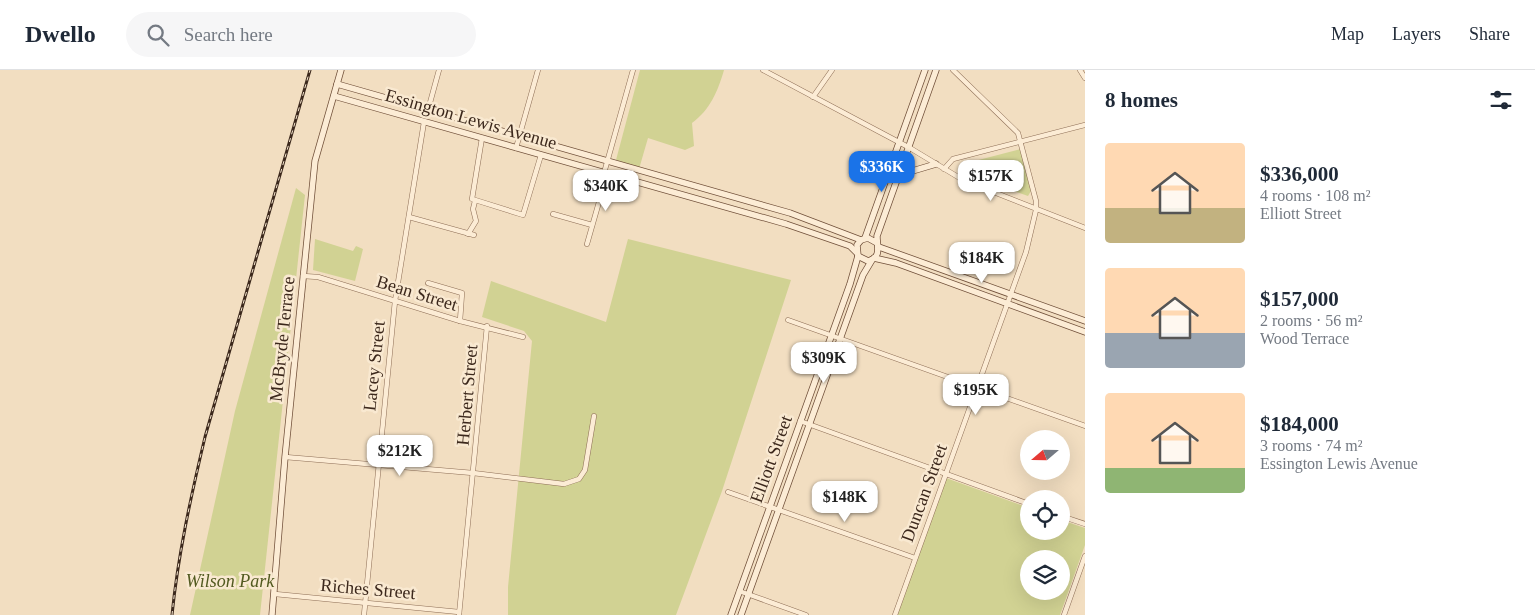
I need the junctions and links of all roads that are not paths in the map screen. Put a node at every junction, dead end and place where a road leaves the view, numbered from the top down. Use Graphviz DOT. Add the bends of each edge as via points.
graph roads {
  1 [pos="341,70"];
  2 [pos="439,70"];
  3 [pos="538,70"];
  4 [pos="633,70"];
  5 [pos="763,70"];
  6 [pos="832,70"];
  7 [pos="925,70"];
  8 [pos="936,70"];
  9 [pos="953,70"];
  10 [pos="1080,70"];
  11 [pos="1085,78"];
  12 [pos="337,84"];
  13 [pos="334,96"];
  14 [pos="813,97"];
  15 [pos="428,110"];
  16 [pos="424,122"];
  17 [pos="1085,125"];
  18 [pos="519,136"];
  19 [pos="482,138"];
  20 [pos="1020,142"];
  21 [pos="899,143"];
  22 [pos="516,148"];
  23 [pos="910,148"];
  24 [pos="541,155"];
  25 [pos="607,162"];
  26 [pos="936,164"];
  27 [pos="944,169"];
  28 [pos="605,173"];
  29 [pos="899,175"];
  30 [pos="475,201"];
  31 [pos="1036,210"];
  32 [pos="553,214"];
  33 [pos="409,217"];
  34 [pos="592,225"];
  35 [pos="1085,228"];
  36 [pos="863,239"];
  37 [pos="587,244"];
  38 [pos="878,245"];
  39 [pos="857,254"];
  40 [pos="873,259"];
  41 [pos="303,276"];
  42 [pos="428,283"];
  43 [pos="1009,294"];
  44 [pos="395,301"];
  45 [pos="1006,303"];
  46 [pos="788,320"];
  47 [pos="460,321"];
  48 [pos="1085,321"];
  49 [pos="487,326"];
  50 [pos="1085,332"];
  51 [pos="831,336"];
  52 [pos="523,337"];
  53 [pos="841,339"];
  54 [pos="976,388"];
  55 [pos="594,416"];
  56 [pos="800,421"];
  57 [pos="810,425"];
  58 [pos="1085,426"];
  59 [pos="285,457"];
  60 [pos="378,465"];
  61 [pos="473,474"];
  62 [pos="946,474"];
  63 [pos="728,492"];
  64 [pos="1020,501"];
  65 [pos="770,507"];
  66 [pos="779,509"];
  67 [pos="1070,519"];
  68 [pos="1085,524"];
  69 [pos="1085,556"];
  70 [pos="915,558"];
  71 [pos="740,591"];
  72 [pos="275,594"];
  73 [pos="748,594"];
  74 [pos="366,602"];
  75 [pos="459,613"];
  76 [pos="272,615"];
  77 [pos="364,615"];
  78 [pos="731,615"];
  79 [pos="741,615"];
  80 [pos="806,615"];
  81 [pos="895,615"];
  82 [pos="1064,615"];
  1 -- 12 [label="main road, McBryde Terrace"];
  2 -- 15 [label="street"];
  3 -- 18 [label="street"];
  4 -- 25 [label="street"];
  5 -- 14 [label="street"];
  6 -- 14 [label="street"];
  7 -- 21 [label="main road"];
  8 -- 23 [label="main road"];
  9 -- 20 [label="street" via="1018,133"];
  10 -- 11 [label="street"];
  12 -- 13 [label="main road, McBryde Terrace"];
  12 -- 15 [label="main road, Essington Lewis Avenue"];
  13 -- 16 [label="main road, Essington Lewis Avenue"];
  13 -- 41 [label="main road, McBryde Terrace" via="315,161"];
  14 -- 21 [label="street"];
  15 -- 16 [label="main road"];
  15 -- 18 [label="main road, Essington Lewis Avenue"];
  16 -- 19 [label="main road, Essington Lewis Avenue"];
  16 -- 33 [label="street, Lacey Street"];
  17 -- 20 [label="street"];
  18 -- 22 [label="street"];
  18 -- 25 [label="main road, Essington Lewis Avenue"];
  19 -- 22 [label="main road, Essington Lewis Avenue"];
  19 -- 30 [label="street" via="472,199"];
  20 -- 27 [label="street" via="953,159"];
  20 -- 31 [label="street"];
  21 -- 23 [label="street"];
  21 -- 36 [label="main road"];
  22 -- 24 [label="main road, Essington Lewis Avenue"];
  23 -- 26 [label="street"];
  23 -- 29 [label="main road"];
  24 -- 28 [label="main road, Essington Lewis Avenue"];
  24 -- 30 [label="street" via="523,215"];
  25 -- 28 [label="street"];
  25 -- 36 [label="main road, Essington Lewis Avenue" via="790,213"];
  26 -- 27 [label="street"];
  26 -- 29 [label="main road"];
  27 -- 31 [label="street"];
  28 -- 34 [label="street"];
  28 -- 39 [label="main road, Essington Lewis Avenue" via="786,224 850,246"];
  29 -- 38 [label="main road" via="877,236"];
  30 -- 33 [label="street" via="476,219 471,234"];
  31 -- 35 [label="street"];
  31 -- 43 [label="street, Duncan Street" via="1026,252"];
  32 -- 34 [label="street"];
  33 -- 44 [label="street, Lacey Street"];
  34 -- 37 [label="street"];
  36 -- 38 [label="main road" via="872,239"];
  36 -- 39 [label="main road" via="857,245"];
  38 -- 40 [label="main road"];
  38 -- 43 [label="main road"];
  39 -- 40 [label="main road" via="864,260"];
  39 -- 51 [label="main road, Elliott Street"];
  40 -- 45 [label="main road" via="896,263"];
  40 -- 53 [label="main road, Elliott Street" via="863,276"];
  41 -- 44 [label="street, Bean Street" via="318,277"];
  41 -- 59 [label="main road, McBryde Terrace"];
  42 -- 47 [label="street" via="462,293"];
  43 -- 45 [label="street, Duncan Street"];
  43 -- 48 [label="main road"];
  44 -- 47 [label="street, Bean Street"];
  44 -- 60 [label="street, Lacey Street"];
  45 -- 50 [label="main road"];
  45 -- 54 [label="street, Duncan Street"];
  46 -- 51 [label="street"];
  47 -- 49 [label="street, Bean Street"];
  49 -- 52 [label="street, Bean Street"];
  49 -- 61 [label="street, Herbert Street"];
  51 -- 53 [label="street"];
  51 -- 56 [label="main road, Elliott Street"];
  53 -- 54 [label="street"];
  53 -- 57 [label="main road, Elliott Street"];
  54 -- 58 [label="street"];
  54 -- 62 [label="street, Duncan Street"];
  55 -- 61 [label="street" via="585,470 579,479 564,484"];
  56 -- 57 [label="street"];
  56 -- 65 [label="main road, Elliott Street"];
  57 -- 62 [label="street"];
  57 -- 66 [label="main road, Elliott Street"];
  59 -- 60 [label="street"];
  59 -- 72 [label="main road, McBryde Terrace"];
  60 -- 61 [label="street"];
  60 -- 74 [label="street, Lacey Street"];
  61 -- 75 [label="street, Herbert Street"];
  62 -- 64 [label="street"];
  62 -- 70 [label="street, Duncan Street"];
  63 -- 65 [label="street"];
  65 -- 66 [label="street"];
  65 -- 71 [label="main road, Elliott Street"];
  66 -- 70 [label="street"];
  66 -- 73 [label="main road, Elliott Street"];
  67 -- 68 [label="street"];
  69 -- 82 [label="street"];
  70 -- 81 [label="street, Duncan Street"];
  71 -- 73 [label="street"];
  71 -- 78 [label="main road, Elliott Street"];
  72 -- 74 [label="street, Riches Street"];
  72 -- 76 [label="main road, McBryde Terrace"];
  73 -- 79 [label="main road, Elliott Street"];
  73 -- 80 [label="street"];
  74 -- 75 [label="street, Riches Street"];
  74 -- 77 [label="street, Lacey Street"];
}
